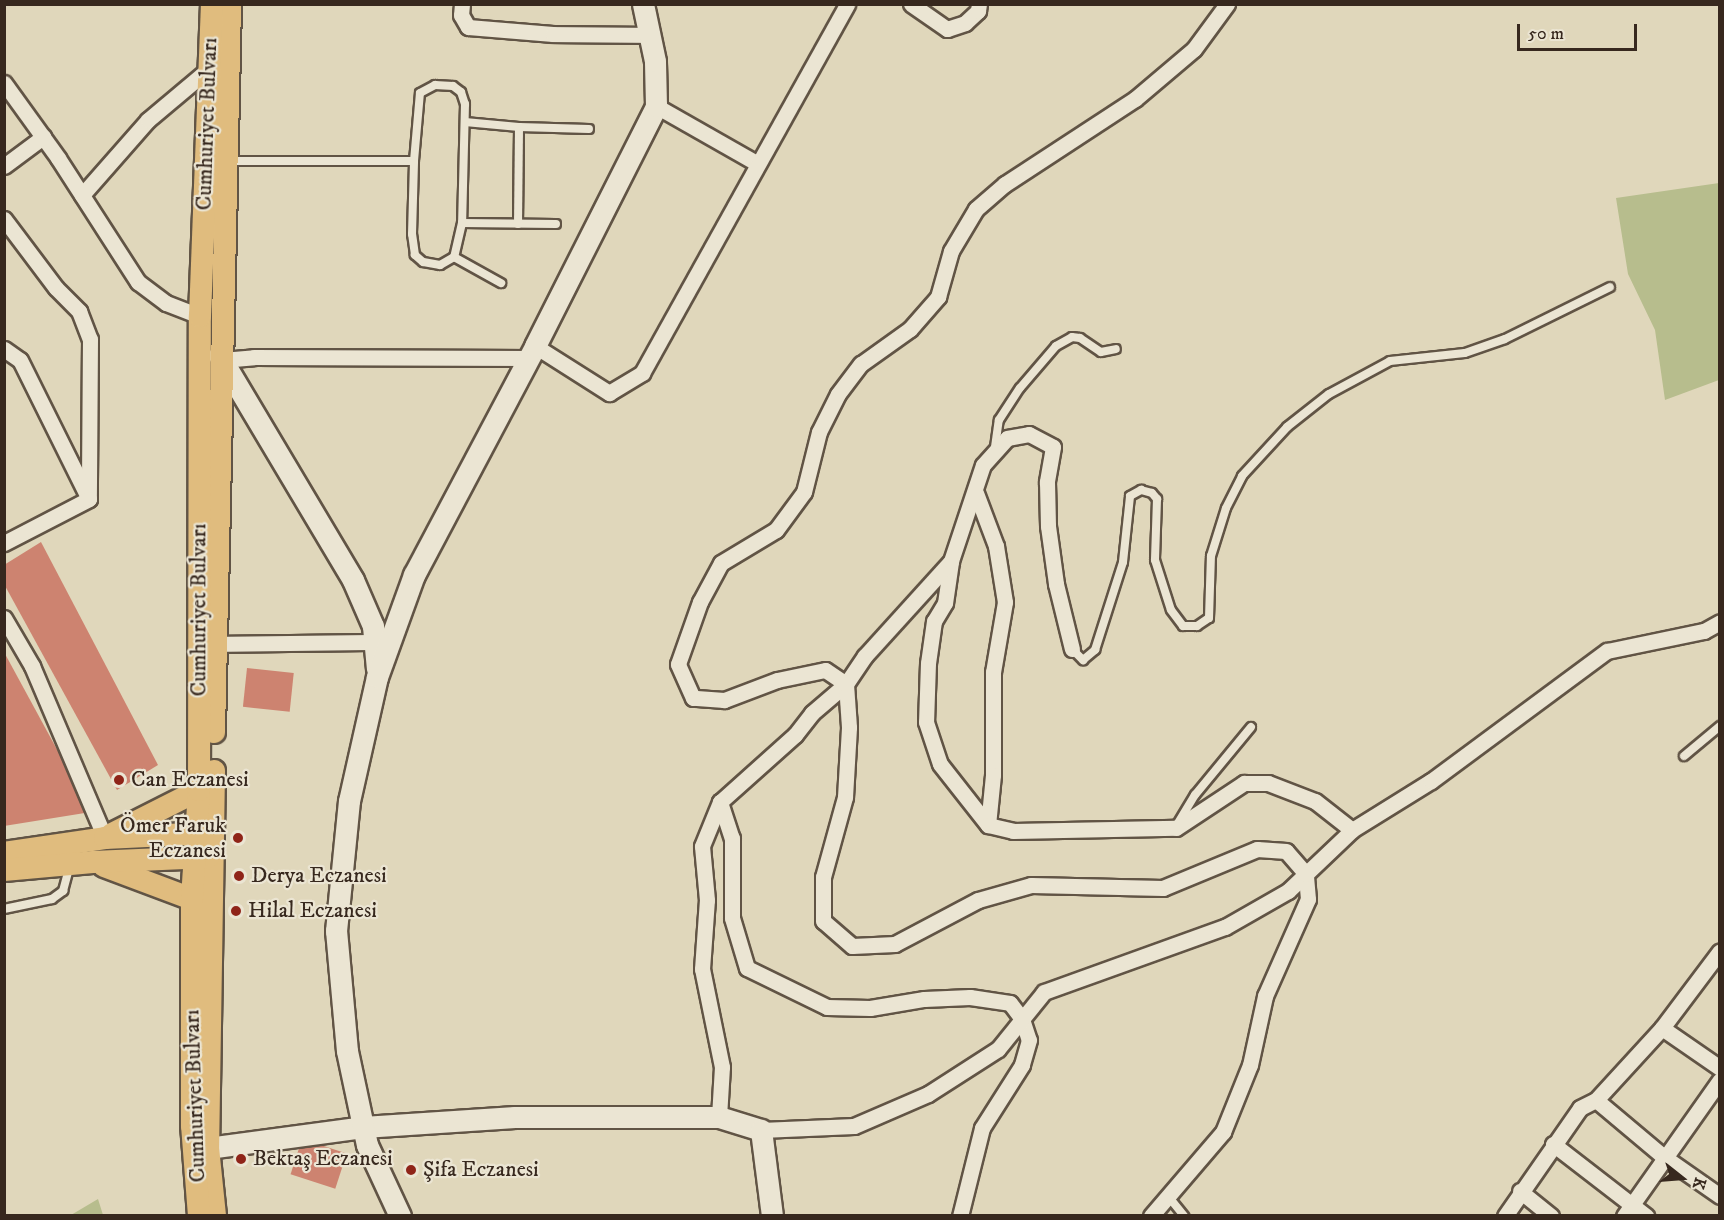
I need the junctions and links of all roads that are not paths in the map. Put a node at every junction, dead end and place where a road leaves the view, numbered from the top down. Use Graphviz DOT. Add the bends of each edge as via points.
graph roads {
  1 [pos="212,4"];
  2 [pos="230,4"];
  3 [pos="462,4"];
  4 [pos="644,4"];
  5 [pos="847,4"];
  6 [pos="979,4"];
  7 [pos="1227,4"];
  8 [pos="915,5"];
  9 [pos="650,35"];
  10 [pos="210,68"];
  11 [pos="4,83"];
  12 [pos="656,106"];
  13 [pos="465,122"];
  14 [pos="519,127"];
  15 [pos="589,129"];
  16 [pos="43,137"];
  17 [pos="226,161"];
  18 [pos="414,161"];
  19 [pos="758,164"];
  20 [pos="4,166"];
  21 [pos="82,195"];
  22 [pos="4,219"];
  23 [pos="462,223"];
  24 [pos="518,224"];
  25 [pos="556,224"];
  26 [pos="454,257"];
  27 [pos="501,283"];
  28 [pos="1611,287"];
  29 [pos="200,316"];
  30 [pos="4,349"];
  31 [pos="1116,349"];
  32 [pos="531,352"];
  33 [pos="222,360"];
  34 [pos="994,452"];
  35 [pos="976,493"];
  36 [pos="89,499"];
  37 [pos="4,543"];
  38 [pos="951,561"];
  39 [pos="4,618"];
  40 [pos="1719,622"];
  41 [pos="383,642"];
  42 [pos="216,644"];
  43 [pos="1072,649"];
  44 [pos="846,684"];
  45 [pos="1719,726"];
  46 [pos="1251,727"];
  47 [pos="1684,756"];
  48 [pos="199,790"];
  49 [pos="720,802"];
  50 [pos="988,825"];
  51 [pos="1176,828"];
  52 [pos="1352,830"];
  53 [pos="203,834"];
  54 [pos="105,838"];
  55 [pos="4,853"];
  56 [pos="203,858"];
  57 [pos="93,862"];
  58 [pos="71,864"];
  59 [pos="4,870"];
  60 [pos="1306,874"];
  61 [pos="192,899"];
  62 [pos="4,909"];
  63 [pos="1719,951"];
  64 [pos="1022,1019"];
  65 [pos="1662,1028"];
  66 [pos="1719,1068"];
  67 [pos="1719,1080"];
  68 [pos="1596,1100"];
  69 [pos="718,1117"];
  70 [pos="363,1127"];
  71 [pos="761,1130"];
  72 [pos="1553,1144"];
  73 [pos="208,1148"];
  74 [pos="1664,1157"];
  75 [pos="1520,1191"];
  76 [pos="1168,1196"];
  77 [pos="1719,1196"];
  78 [pos="1628,1210"];
  79 [pos="199,1215"];
  80 [pos="215,1215"];
  81 [pos="400,1215"];
  82 [pos="772,1215"];
  83 [pos="960,1215"];
  84 [pos="1150,1215"];
  85 [pos="1184,1215"];
  86 [pos="1505,1215"];
  87 [pos="1551,1215"];
  88 [pos="1646,1215"];
  1 -- 10 [label="main road, Cumhuriyet Bulvarı"];
  2 -- 17 [label="main road, Cumhuriyet Bulvarı"];
  3 -- 9 [label="street" via="461,15 468,27 553,34"];
  4 -- 9 [label="street"];
  5 -- 19 [label="street"];
  6 -- 8 [label="street" via="978,11 965,23 946,29"];
  7 -- 44 [label="street" via="1194,49 1135,99 1005,184 976,209 951,251 938,297 910,329 861,364 838,394 819,432 804,492 776,530 721,563 700,602 678,664 693,698 724,700 777,680 825,670"];
  9 -- 12 [label="street"];
  10 -- 21 [label="street" via="148,120"];
  10 -- 29 [label="main road, Cumhuriyet Bulvarı"];
  11 -- 16 [label="street"];
  12 -- 19 [label="street"];
  12 -- 32 [label="street"];
  13 -- 14 [label="lane"];
  13 -- 18 [label="lane" via="461,92 453,86 435,85 420,93"];
  13 -- 23 [label="lane"];
  14 -- 15 [label="lane"];
  14 -- 24 [label="lane"];
  16 -- 20 [label="street"];
  16 -- 21 [label="street"];
  17 -- 18 [label="lane"];
  17 -- 33 [label="main road, Cumhuriyet Bulvarı"];
  18 -- 26 [label="lane" via="415,255 423,262 440,265"];
  19 -- 32 [label="street" via="642,373 609,393"];
  21 -- 29 [label="street" via="138,282 166,303"];
  22 -- 36 [label="street" via="56,288 80,311 90,339"];
  23 -- 24 [label="lane"];
  23 -- 26 [label="lane"];
  24 -- 25 [label="lane"];
  26 -- 27 [label="lane"];
  28 -- 43 [label="lane" via="1505,339 1465,353 1390,361 1329,393 1287,427 1242,476 1226,508 1211,556 1209,618 1197,626 1183,626 1171,610 1158,570 1158,499 1141,490 1130,496 1123,561 1095,650 1083,660"];
  29 -- 33 [label="street"];
  29 -- 48 [label="main road, Cumhuriyet Bulvarı"];
  30 -- 36 [label="street" via="20,360"];
  31 -- 34 [label="lane" via="1101,352 1080,338 1056,346 999,420"];
  32 -- 33 [label="street"];
  32 -- 41 [label="street"];
  33 -- 41 [label="street" via="352,580"];
  33 -- 42 [label="main road, Cumhuriyet Bulvarı"];
  34 -- 35 [label="street" via="983,465"];
  34 -- 43 [label="street" via="1007,438 1029,434 1053,447 1047,482 1048,526 1056,584"];
  35 -- 38 [label="street"];
  35 -- 50 [label="street" via="996,546 1005,602 993,672 993,775"];
  36 -- 37 [label="street"];
  38 -- 44 [label="street" via="865,656"];
  38 -- 50 [label="street" via="945,603 934,621 926,722 940,764"];
  39 -- 54 [label="street" via="32,666"];
  40 -- 52 [label="street" via="1704,631 1607,651 1431,781"];
  41 -- 42 [label="street"];
  41 -- 70 [label="street" via="348,801 336,931 347,1051"];
  42 -- 53 [label="main road, Cumhuriyet Bulvarı"];
  44 -- 49 [label="street"];
  44 -- 60 [label="street" via="849,727 845,797 823,877 823,921 852,946 895,944 978,900 1030,885 1163,888 1257,849 1286,851"];
  45 -- 47 [label="lane"];
  46 -- 51 [label="lane" via="1195,795"];
  48 -- 53 [label="main road, Cumhuriyet Bulvarı"];
  48 -- 54 [label="main road"];
  49 -- 64 [label="street" via="732,838 732,918 747,968 827,1007 870,1008 924,999 970,997 1010,1003"];
  49 -- 69 [label="street" via="702,846 707,900 702,969 722,1067"];
  50 -- 51 [label="street" via="1013,831"];
  51 -- 52 [label="street" via="1244,783 1268,783 1316,801"];
  52 -- 60 [label="street"];
  53 -- 54 [label="main road"];
  53 -- 56 [label="main road, Cumhuriyet Bulvarı"];
  54 -- 55 [label="main road"];
  56 -- 57 [label="main road"];
  56 -- 61 [label="main road, Cumhuriyet Bulvarı"];
  56 -- 73 [label="main road, Cumhuriyet Bulvarı"];
  57 -- 58 [label="main road"];
  57 -- 61 [label="main road"];
  58 -- 59 [label="main road"];
  58 -- 62 [label="lane" via="63,891 52,899"];
  60 -- 64 [label="street" via="1288,891 1225,927 1044,992"];
  60 -- 76 [label="street" via="1308,900 1265,996 1250,1065 1223,1132"];
  61 -- 79 [label="main road, Cumhuriyet Bulvarı" via="192,1126"];
  63 -- 65 [label="street"];
  64 -- 71 [label="street" via="998,1049 938,1087 854,1126"];
  64 -- 83 [label="street" via="1029,1040 1022,1065 982,1128"];
  65 -- 66 [label="street"];
  65 -- 68 [label="street"];
  67 -- 74 [label="street"];
  68 -- 72 [label="street" via="1580,1108"];
  68 -- 74 [label="street"];
  69 -- 70 [label="street" via="515,1117"];
  69 -- 71 [label="street"];
  70 -- 73 [label="street"];
  70 -- 81 [label="street" via="367,1145"];
  71 -- 82 [label="street"];
  72 -- 75 [label="street"];
  72 -- 78 [label="street"];
  73 -- 80 [label="main road, Cumhuriyet Bulvarı"];
  74 -- 77 [label="street"];
  74 -- 78 [label="street"];
  75 -- 86 [label="street"];
  75 -- 87 [label="street"];
  76 -- 84 [label="street"];
  76 -- 85 [label="lane"];
  78 -- 88 [label="street"];
}
